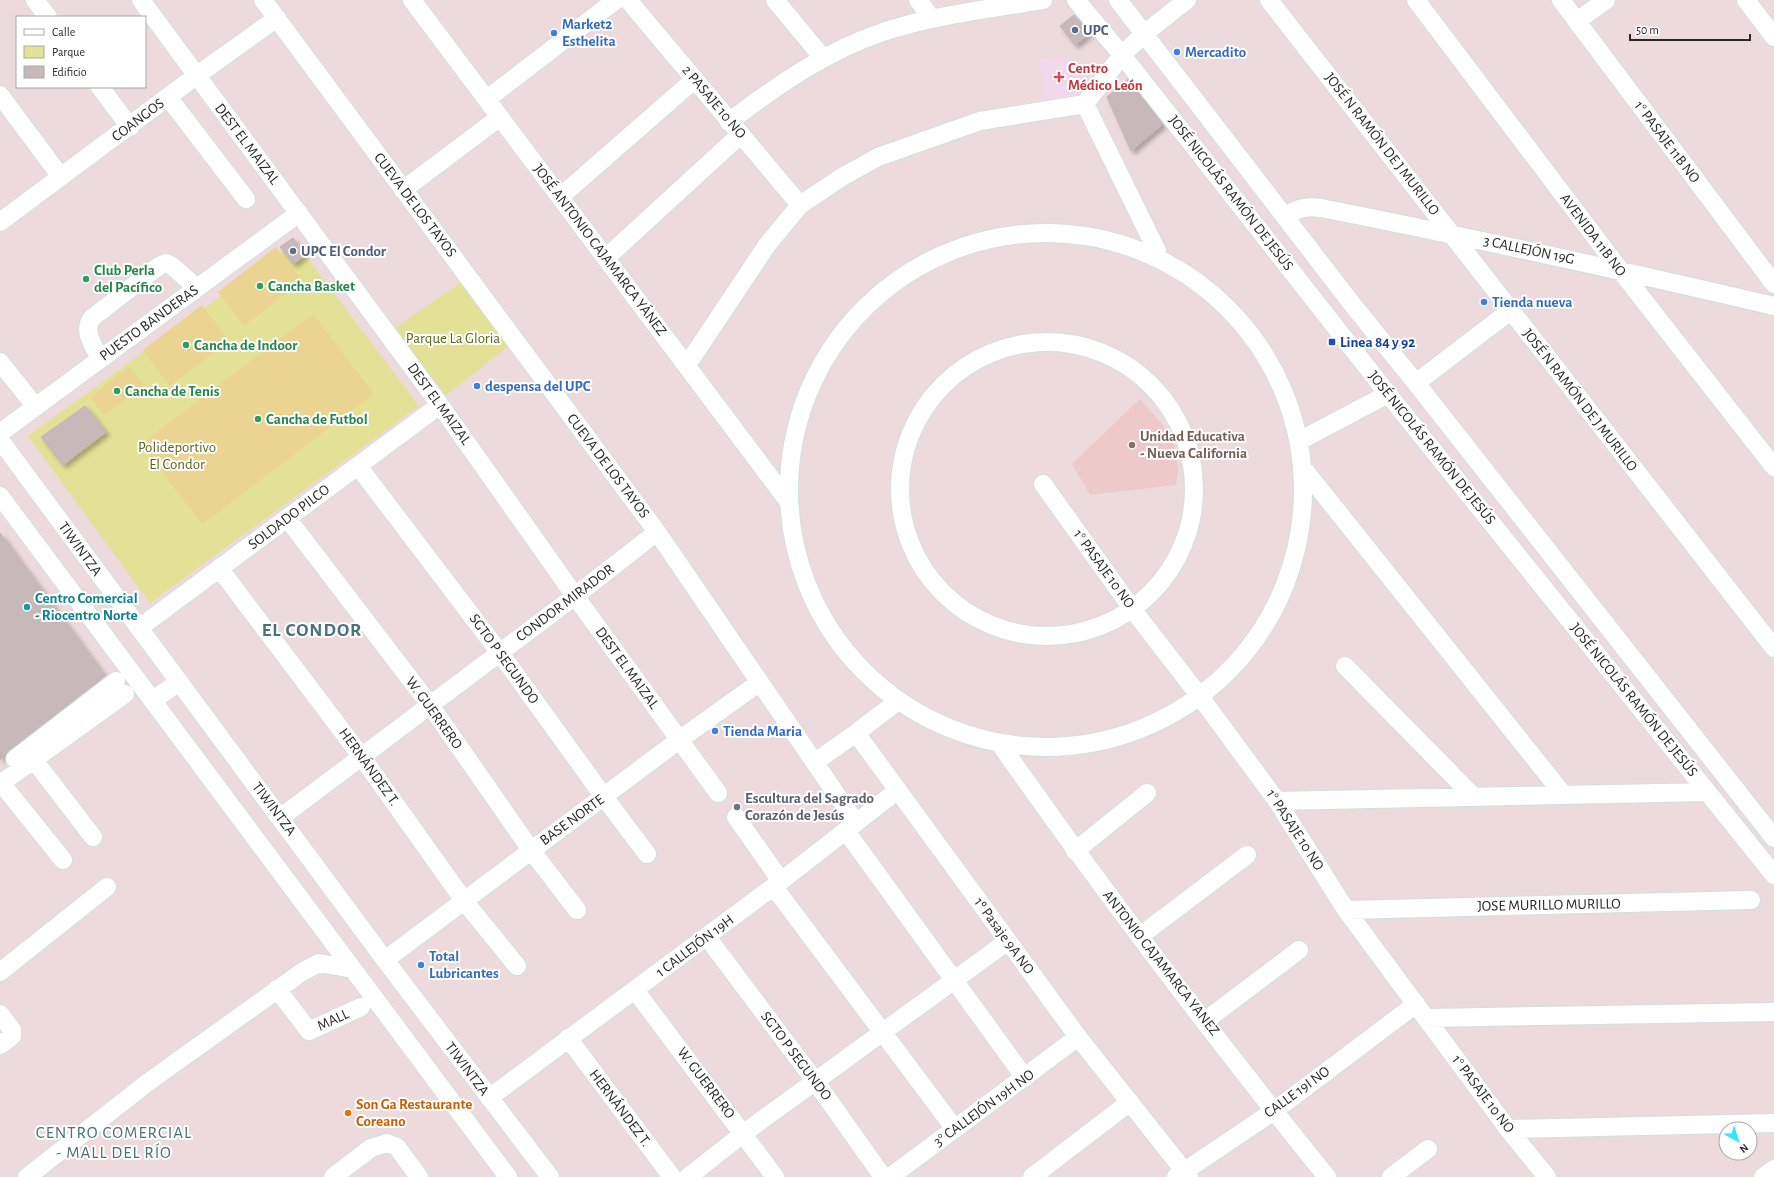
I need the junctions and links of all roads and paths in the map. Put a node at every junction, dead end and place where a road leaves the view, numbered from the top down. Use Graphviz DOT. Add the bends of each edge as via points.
graph roads {
  1 [pos="35,0"];
  2 [pos="141,0"];
  3 [pos="263,0"];
  4 [pos="616,0"];
  5 [pos="628,0"];
  6 [pos="775,0"];
  7 [pos="918,0"];
  8 [pos="1043,0"];
  9 [pos="1076,0"];
  10 [pos="1118,0"];
  11 [pos="1187,0"];
  12 [pos="1269,0"];
  13 [pos="1416,0"];
  14 [pos="1561,0"];
  15 [pos="1606,0"];
  16 [pos="1746,0"];
  17 [pos="418,2"];
  18 [pos="47,16"];
  19 [pos="277,18"];
  20 [pos="932,19"];
  21 [pos="1577,21"];
  22 [pos="1773,33"];
  23 [pos="1145,34"];
  24 [pos="1122,55"];
  25 [pos="823,58"];
  26 [pos="196,76"];
  27 [pos="695,79"];
  28 [pos="101,88"];
  29 [pos="0,95"];
  30 [pos="168,98"];
  31 [pos="487,99"];
  32 [pos="1085,104"];
  33 [pos="500,117"];
  34 [pos="130,127"];
  35 [pos="735,128"];
  36 [pos="61,177"];
  37 [pos="403,190"];
  38 [pos="560,197"];
  39 [pos="246,199"];
  40 [pos="800,205"];
  41 [pos="299,213"];
  42 [pos="1285,216"];
  43 [pos="0,222"];
  44 [pos="1451,233"];
  45 [pos="1157,251"];
  46 [pos="606,258"];
  47 [pos="1620,270"];
  48 [pos="1774,284"];
  49 [pos="197,288"];
  50 [pos="1774,306"];
  51 [pos="1510,311"];
  52 [pos="100,359"];
  53 [pos="0,362"];
  54 [pos="687,365"];
  55 [pos="1416,383"];
  56 [pos="1388,394"];
  57 [pos="440,405"];
  58 [pos="36,407"];
  59 [pos="0,433"];
  60 [pos="0,440"];
  61 [pos="1299,441"];
  62 [pos="358,466"];
  63 [pos="1774,467"];
  64 [pos="1306,472"];
  65 [pos="1043,484"];
  66 [pos="0,496"];
  67 [pos="788,501"];
  68 [pos="288,518"];
  69 [pos="657,532"];
  70 [pos="219,568"];
  71 [pos="575,596"];
  72 [pos="1133,610"];
  73 [pos="138,628"];
  74 [pos="1774,648"];
  75 [pos="500,653"];
  76 [pos="1345,666"];
  77 [pos="179,682"];
  78 [pos="760,682"];
  79 [pos="1201,698"];
  80 [pos="153,700"];
  81 [pos="898,701"];
  82 [pos="430,705"];
  83 [pos="856,733"];
  84 [pos="679,740"];
  85 [pos="1000,744"];
  86 [pos="362,756"];
  87 [pos="34,760"];
  88 [pos="815,762"];
  89 [pos="0,779"];
  90 [pos="898,790"];
  91 [pos="1708,792"];
  92 [pos="718,793"];
  93 [pos="1147,794"];
  94 [pos="1563,794"];
  95 [pos="604,797"];
  96 [pos="1474,797"];
  97 [pos="1277,801"];
  98 [pos="736,817"];
  99 [pos="280,818"];
  100 [pos="851,827"];
  101 [pos="1771,829"];
  102 [pos="93,837"];
  103 [pos="531,850"];
  104 [pos="1075,851"];
  105 [pos="648,854"];
  106 [pos="1247,855"];
  107 [pos="63,860"];
  108 [pos="1774,875"];
  109 [pos="778,884"];
  110 [pos="107,887"];
  111 [pos="1751,900"];
  112 [pos="465,902"];
  113 [pos="577,910"];
  114 [pos="1346,910"];
  115 [pos="1140,936"];
  116 [pos="706,937"];
  117 [pos="1008,941"];
  118 [pos="1299,950"];
  119 [pos="385,960"];
  120 [pos="517,966"];
  121 [pos="353,969"];
  122 [pos="0,972"];
  123 [pos="954,981"];
  124 [pos="277,989"];
  125 [pos="635,990"];
  126 [pos="1416,1004"];
  127 [pos="361,1007"];
  128 [pos="1774,1012"];
  129 [pos="0,1014"];
  130 [pos="1427,1018"];
  131 [pos="1205,1021"];
  132 [pos="882,1032"];
  133 [pos="1078,1037"];
  134 [pos="568,1038"];
  135 [pos="0,1045"];
  136 [pos="1025,1078"];
  137 [pos="815,1081"];
  138 [pos="489,1098"];
  139 [pos="1130,1102"];
  140 [pos="1274,1111"];
  141 [pos="1774,1123"];
  142 [pos="955,1129"];
  143 [pos="1508,1129"];
  144 [pos="744,1133"];
  145 [pos="1428,1149"];
  146 [pos="1774,1169"];
  147 [pos="1183,1175"];
  148 [pos="27,1177"];
  149 [pos="333,1177"];
  150 [pos="419,1177"];
  151 [pos="508,1177"];
  152 [pos="550,1177"];
  153 [pos="672,1177"];
  154 [pos="688,1177"];
  155 [pos="776,1177"];
  156 [pos="883,1177"];
  157 [pos="890,1177"];
  158 [pos="1032,1177"];
  159 [pos="1327,1177"];
  160 [pos="1392,1177"];
  161 [pos="1547,1177"];
  162 [pos="1763,1177"];
  1 -- 18 [label="street"];
  2 -- 26 [label="street, DEST EL MAIZAL"];
  3 -- 19 [label="street, CUEVA DE LOS TAYOS"];
  4 -- 31 [label="street"];
  5 -- 27 [label="street, 2 PASAJE 10 NO"];
  6 -- 25 [label="street"];
  7 -- 20 [label="street"];
  8 -- 20 [label="street"];
  9 -- 24 [label="street, JOSÉ NICOLÁS RAMÓN DE JESÚS"];
  10 -- 23 [label="street, JOSÉ NICOLÁS RAMÓN DE JESÚS"];
  11 -- 23 [label="street"];
  12 -- 44 [label="street, JOSÉ N RAMÓN DE J MURILLO"];
  13 -- 47 [label="street, AVENIDA 11B NO"];
  14 -- 21 [label="street, 1° PASAJE 11B NO"];
  15 -- 21 [label="street"];
  16 -- 22 [label="street"];
  17 -- 31 [label="street, JOSÉ ANTONIO CAJAMARCA YÁNEZ"];
  19 -- 26 [label="street, COANGOS"];
  19 -- 37 [label="street, CUEVA DE LOS TAYOS"];
  20 -- 25 [label="street" via="882,32"];
  21 -- 48 [label="street, 1° PASAJE 11B NO"];
  23 -- 24 [label="street"];
  23 -- 42 [label="street, JOSÉ NICOLÁS RAMÓN DE JESÚS"];
  24 -- 32 [label="street"];
  24 -- 56 [label="street, JOSÉ NICOLÁS RAMÓN DE JESÚS"];
  25 -- 35 [label="street" via="774,88"];
  26 -- 30 [label="street, COANGOS"];
  26 -- 41 [label="street, DEST EL MAIZAL"];
  27 -- 35 [label="street, 2 PASAJE 10 NO"];
  27 -- 38 [label="street"];
  28 -- 34 [label="street"];
  29 -- 36 [label="street"];
  30 -- 34 [label="street, COANGOS"];
  30 -- 39 [label="street"];
  31 -- 33 [label="street, JOSÉ ANTONIO CAJAMARCA YÁNEZ"];
  32 -- 40 [label="street" via="980,121 878,158 842,177"];
  32 -- 45 [label="street"];
  33 -- 37 [label="street"];
  33 -- 38 [label="street, JOSÉ ANTONIO CAJAMARCA YÁNEZ"];
  34 -- 36 [label="street, COANGOS"];
  35 -- 40 [label="street, 2 PASAJE 10 NO"];
  35 -- 46 [label="street"];
  36 -- 43 [label="street, COANGOS"];
  37 -- 69 [label="street, CUEVA DE LOS TAYOS"];
  38 -- 46 [label="street, JOSÉ ANTONIO CAJAMARCA YÁNEZ"];
  40 -- 54 [label="street" via="767,245"];
  41 -- 49 [label="street, PUESTO BANDERAS"];
  41 -- 57 [label="street, DEST EL MAIZAL"];
  42 -- 44 [label="street, 3 CALLEJÓN 19G" via="1295,209 1308,206"];
  42 -- 55 [label="street, JOSÉ NICOLÁS RAMÓN DE JESÚS"];
  44 -- 47 [label="street, 3 CALLEJÓN 19G"];
  44 -- 51 [label="street, JOSÉ N RAMÓN DE J MURILLO"];
  45 -- 61 [label="street" via="1197,281 1237,325 1270,381"];
  45 -- 67 [label="street" via="1084,230 1008,231 930,258 873,297 825,356 796,425"];
  46 -- 54 [label="street, JOSÉ ANTONIO CAJAMARCA YÁNEZ"];
  47 -- 50 [label="street, 3 CALLEJÓN 19G"];
  47 -- 63 [label="street, AVENIDA 11B NO"];
  49 -- 52 [label="street, PUESTO BANDERAS"];
  49 -- 52 [label="street" via="172,266 166,263 159,266 88,323 87,331"];
  51 -- 55 [label="street"];
  51 -- 74 [label="street, JOSÉ N RAMÓN DE J MURILLO"];
  52 -- 58 [label="street, PUESTO BANDERAS"];
  53 -- 58 [label="street"];
  54 -- 67 [label="street, JOSÉ ANTONIO CAJAMARCA YÁNEZ"];
  55 -- 101 [label="street, JOSÉ NICOLÁS RAMÓN DE JESÚS"];
  56 -- 61 [label="street"];
  56 -- 91 [label="street, JOSÉ NICOLÁS RAMÓN DE JESÚS"];
  57 -- 62 [label="street, SOLDADO PILCO"];
  57 -- 71 [label="street, DEST EL MAIZAL"];
  58 -- 59 [label="street, PUESTO BANDERAS"];
  60 -- 73 [label="street, TIWINTZA"];
  61 -- 64 [label="street"];
  62 -- 68 [label="street, SOLDADO PILCO"];
  62 -- 75 [label="street, SGTO P SEGUNDO"];
  64 -- 79 [label="street" via="1300,556 1263,635"];
  64 -- 94 [label="street"];
  65 -- 72 [label="street, 1° PASAJE 10 NO"];
  66 -- 80 [label="street"];
  67 -- 81 [label="street" via="797,559 819,614 854,662"];
  68 -- 70 [label="street, SOLDADO PILCO"];
  68 -- 82 [label="street, W. GUERRERO"];
  69 -- 71 [label="street, CONDOR MIRADOR"];
  69 -- 78 [label="street, CUEVA DE LOS TAYOS"];
  70 -- 73 [label="street, SOLDADO PILCO"];
  70 -- 86 [label="street, HERNÁNDEZ T."];
  71 -- 75 [label="street, CONDOR MIRADOR"];
  71 -- 84 [label="street, DEST EL MAIZAL"];
  72 -- 72 [label="street" via="1168,575 1189,531 1196,483 1186,434 1161,393 1124,361 1078,344 1057,343 1030,342 983,356 943,384 914,424 900,471 902,520 919,565 950,602 993,627 1040,637 1089,631"];
  72 -- 79 [label="street, 1° PASAJE 10 NO"];
  73 -- 77 [label="street, TIWINTZA"];
  75 -- 82 [label="street, CONDOR MIRADOR"];
  75 -- 95 [label="street, SGTO P SEGUNDO"];
  76 -- 96 [label="street"];
  77 -- 80 [label="street"];
  77 -- 99 [label="street, TIWINTZA"];
  78 -- 84 [label="street, BASE NORTE"];
  78 -- 88 [label="street, CUEVA DE LOS TAYOS"];
  79 -- 85 [label="street" via="1139,732 1070,748"];
  79 -- 97 [label="street, 1° PASAJE 10 NO"];
  80 -- 121 [label="street"];
  81 -- 83 [label="street"];
  81 -- 85 [label="street" via="946,728"];
  82 -- 86 [label="street, CONDOR MIRADOR"];
  82 -- 103 [label="street, W. GUERRERO"];
  83 -- 88 [label="street"];
  83 -- 90 [label="street, 1º Pasaje 9A NO"];
  84 -- 92 [label="street, DEST EL MAIZAL"];
  84 -- 95 [label="street, BASE NORTE"];
  85 -- 104 [label="street, ANTONIO CAJAMARCA YANEZ"];
  86 -- 99 [label="street, CONDOR MIRADOR"];
  86 -- 112 [label="street, HERNÁNDEZ T."];
  87 -- 89 [label="street"];
  87 -- 89 [label="street" via="120,687"];
  87 -- 102 [label="street"];
  88 -- 100 [label="street, CUEVA DE LOS TAYOS"];
  89 -- 107 [label="street"];
  90 -- 100 [label="street, 1 CALLEJÓN 19H"];
  90 -- 117 [label="street, 1º Pasaje 9A NO"];
  91 -- 94 [label="street"];
  91 -- 108 [label="street, JOSÉ NICOLÁS RAMÓN DE JESÚS"];
  93 -- 104 [label="street"];
  94 -- 96 [label="street"];
  95 -- 103 [label="street, BASE NORTE"];
  95 -- 105 [label="street, SGTO P SEGUNDO"];
  96 -- 97 [label="street"];
  97 -- 114 [label="street, 1° PASAJE 10 NO"];
  98 -- 109 [label="street"];
  99 -- 119 [label="street, TIWINTZA"];
  100 -- 109 [label="street, 1 CALLEJÓN 19H"];
  100 -- 123 [label="street, CUEVA DE LOS TAYOS"];
  103 -- 112 [label="street, BASE NORTE"];
  103 -- 113 [label="street, W. GUERRERO"];
  104 -- 115 [label="street, ANTONIO CAJAMARCA YANEZ"];
  106 -- 115 [label="street"];
  109 -- 116 [label="street, 1 CALLEJÓN 19H"];
  109 -- 132 [label="street"];
  110 -- 122 [label="street"];
  111 -- 114 [label="street, JOSE MURILLO MURILLO"];
  112 -- 119 [label="street, BASE NORTE"];
  112 -- 120 [label="street, HERNÁNDEZ T."];
  114 -- 126 [label="street, 1° PASAJE 10 NO"];
  115 -- 131 [label="street, ANTONIO CAJAMARCA YANEZ"];
  116 -- 125 [label="street, 1 CALLEJÓN 19H"];
  116 -- 137 [label="street, SGTO P SEGUNDO"];
  117 -- 123 [label="street"];
  117 -- 133 [label="street, 1º Pasaje 9A NO"];
  118 -- 131 [label="street"];
  119 -- 138 [label="street, TIWINTZA"];
  121 -- 124 [label="street" via="319,963"];
  121 -- 151 [label="street"];
  123 -- 132 [label="street"];
  123 -- 136 [label="street, CUEVA DE LOS TAYOS"];
  124 -- 127 [label="street, MALL" via="309,1031"];
  124 -- 148 [label="street" via="147,1083"];
  125 -- 134 [label="street, 1 CALLEJÓN 19H"];
  125 -- 144 [label="street, W. GUERRERO"];
  126 -- 130 [label="street, 1° PASAJE 10 NO"];
  126 -- 140 [label="street, CALLE 19I NO"];
  128 -- 130 [label="street"];
  129 -- 135 [label="street" via="12,1030 12,1036"];
  130 -- 143 [label="street, 1° PASAJE 10 NO"];
  131 -- 140 [label="street, ANTONIO CAJAMARCA YANEZ"];
  132 -- 137 [label="street"];
  132 -- 142 [label="street"];
  133 -- 136 [label="street, 3° CALLEJÓN 19H NO"];
  133 -- 139 [label="street, 1º Pasaje 9A NO"];
  134 -- 138 [label="street, 1 CALLEJÓN 19H"];
  134 -- 153 [label="street, HERNÁNDEZ T."];
  136 -- 142 [label="street, 3° CALLEJÓN 19H NO"];
  137 -- 144 [label="street"];
  137 -- 156 [label="street, SGTO P SEGUNDO"];
  138 -- 152 [label="street, TIWINTZA"];
  139 -- 147 [label="street, 1º Pasaje 9A NO"];
  139 -- 158 [label="street"];
  140 -- 147 [label="street, CALLE 19I NO"];
  140 -- 159 [label="street, ANTONIO CAJAMARCA YANEZ"];
  141 -- 143 [label="street"];
  142 -- 157 [label="street, 3° CALLEJÓN 19H NO"];
  143 -- 161 [label="street, 1° PASAJE 10 NO"];
  144 -- 154 [label="street"];
  144 -- 155 [label="street, W. GUERRERO"];
  145 -- 160 [label="street"];
  146 -- 162 [label="street"];
  149 -- 150 [label="street" via="372,1148 387,1143 397,1147"];
}
